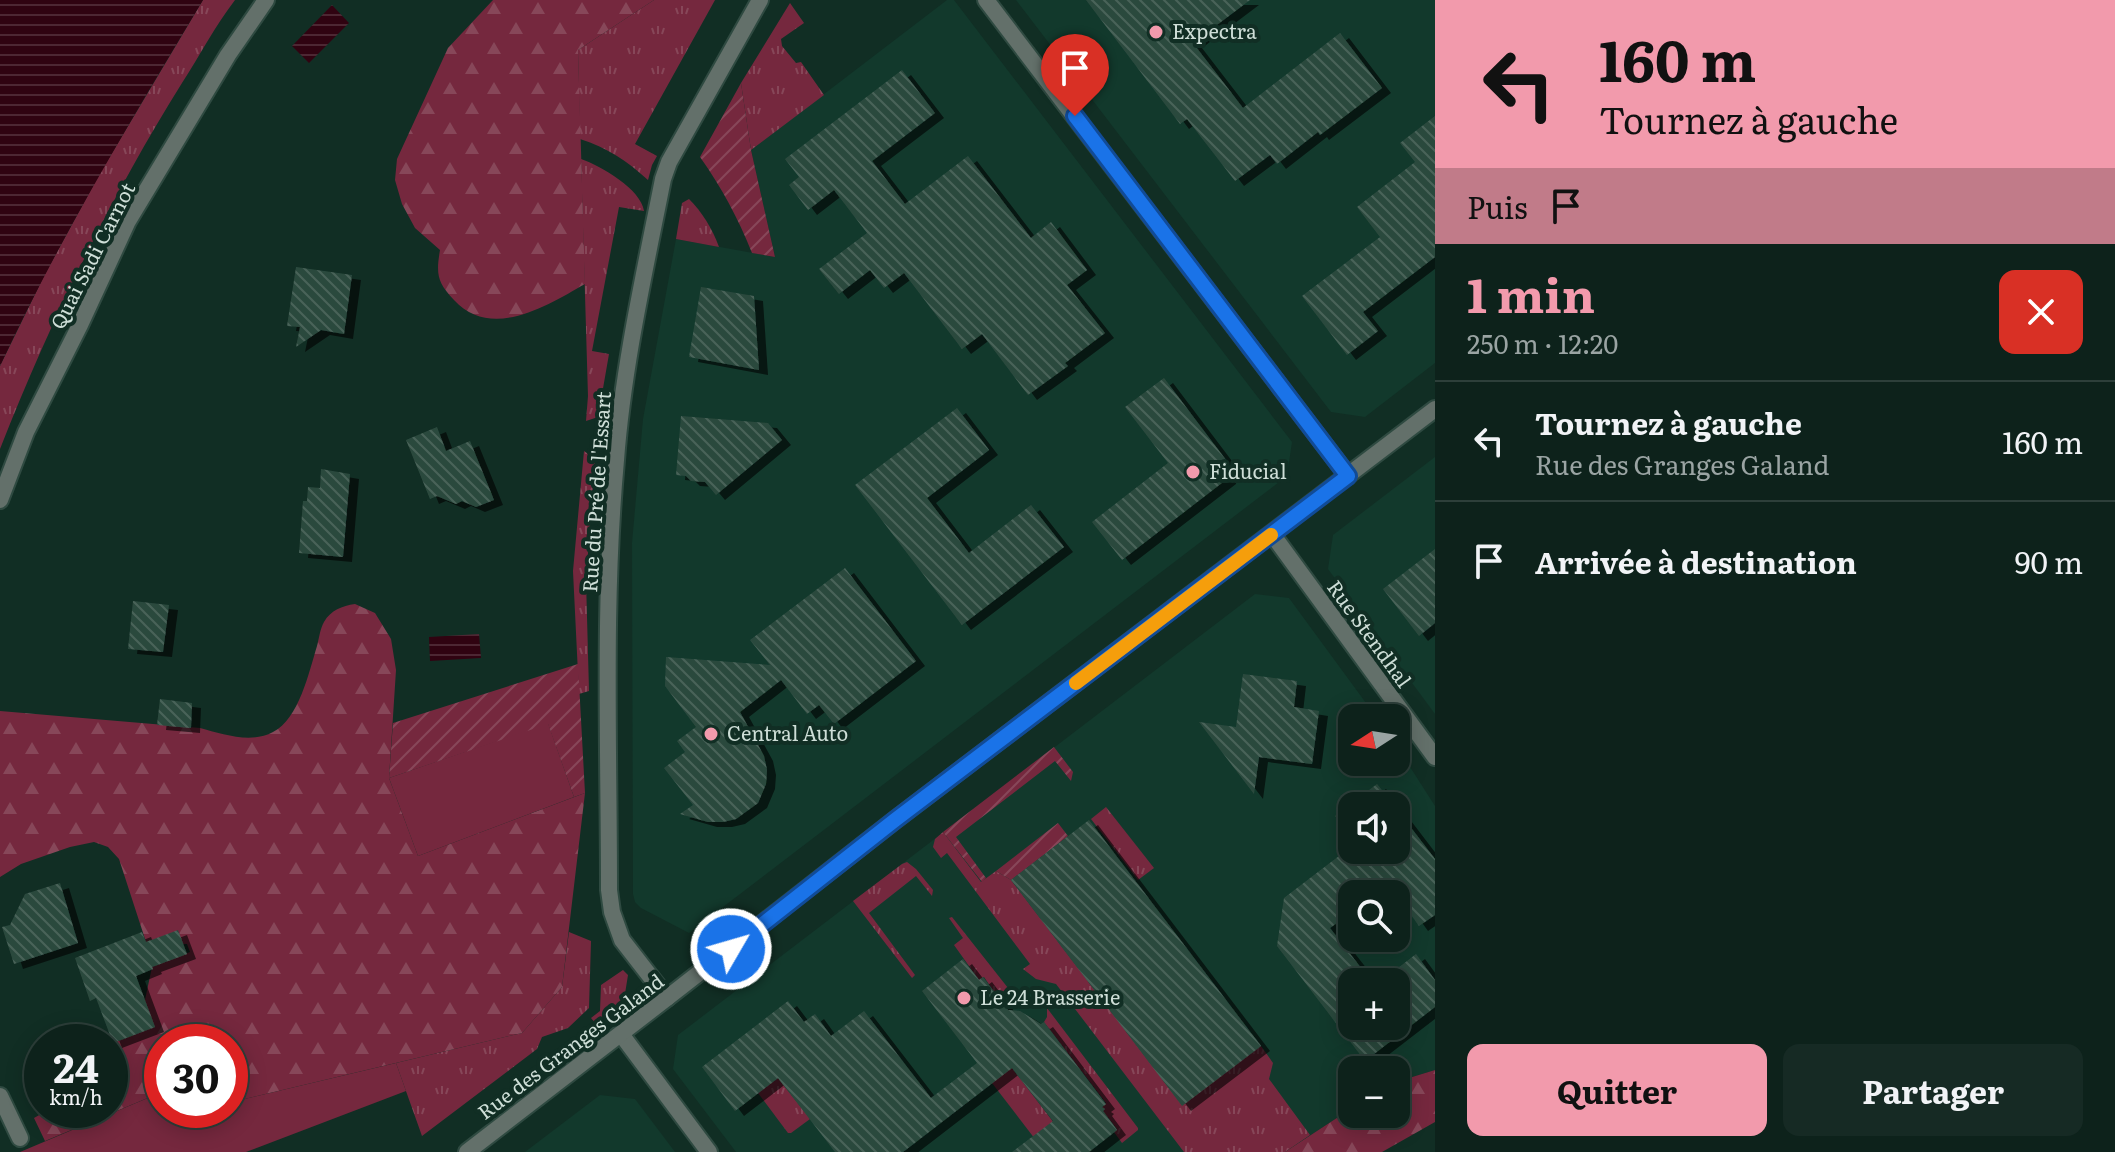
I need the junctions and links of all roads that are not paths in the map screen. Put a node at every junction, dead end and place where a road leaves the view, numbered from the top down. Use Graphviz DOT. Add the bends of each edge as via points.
graph roads {
  1 [pos="266,0"];
  2 [pos="760,0"];
  3 [pos="986,0"];
  4 [pos="1435,409"];
  5 [pos="1348,476"];
  6 [pos="0,500"];
  7 [pos="1272,534"];
  8 [pos="1435,757"];
  9 [pos="667,998"];
  10 [pos="621,1034"];
  11 [pos="0,1096"];
  12 [pos="20,1138"];
  13 [pos="467,1152"];
  14 [pos="709,1152"];
  1 -- 6 [label="street, Quai Sadi Carnot" via="128,221 26,432"];
  2 -- 9 [label="street, Rue du Pré de l'Essart" via="663,179 616,459 609,587 609,890 622,940"];
  3 -- 5 [label="street"];
  4 -- 5 [label="street, Rue des Granges Galand"];
  5 -- 7 [label="street, Rue des Granges Galand"];
  7 -- 8 [label="street, Rue Stendhal"];
  7 -- 9 [label="street, Rue des Granges Galand"];
  9 -- 10 [label="street, Rue des Granges Galand"];
  10 -- 13 [label="street, Rue des Granges Galand"];
  10 -- 14 [label="street"];
  11 -- 12 [label="street"];
}
